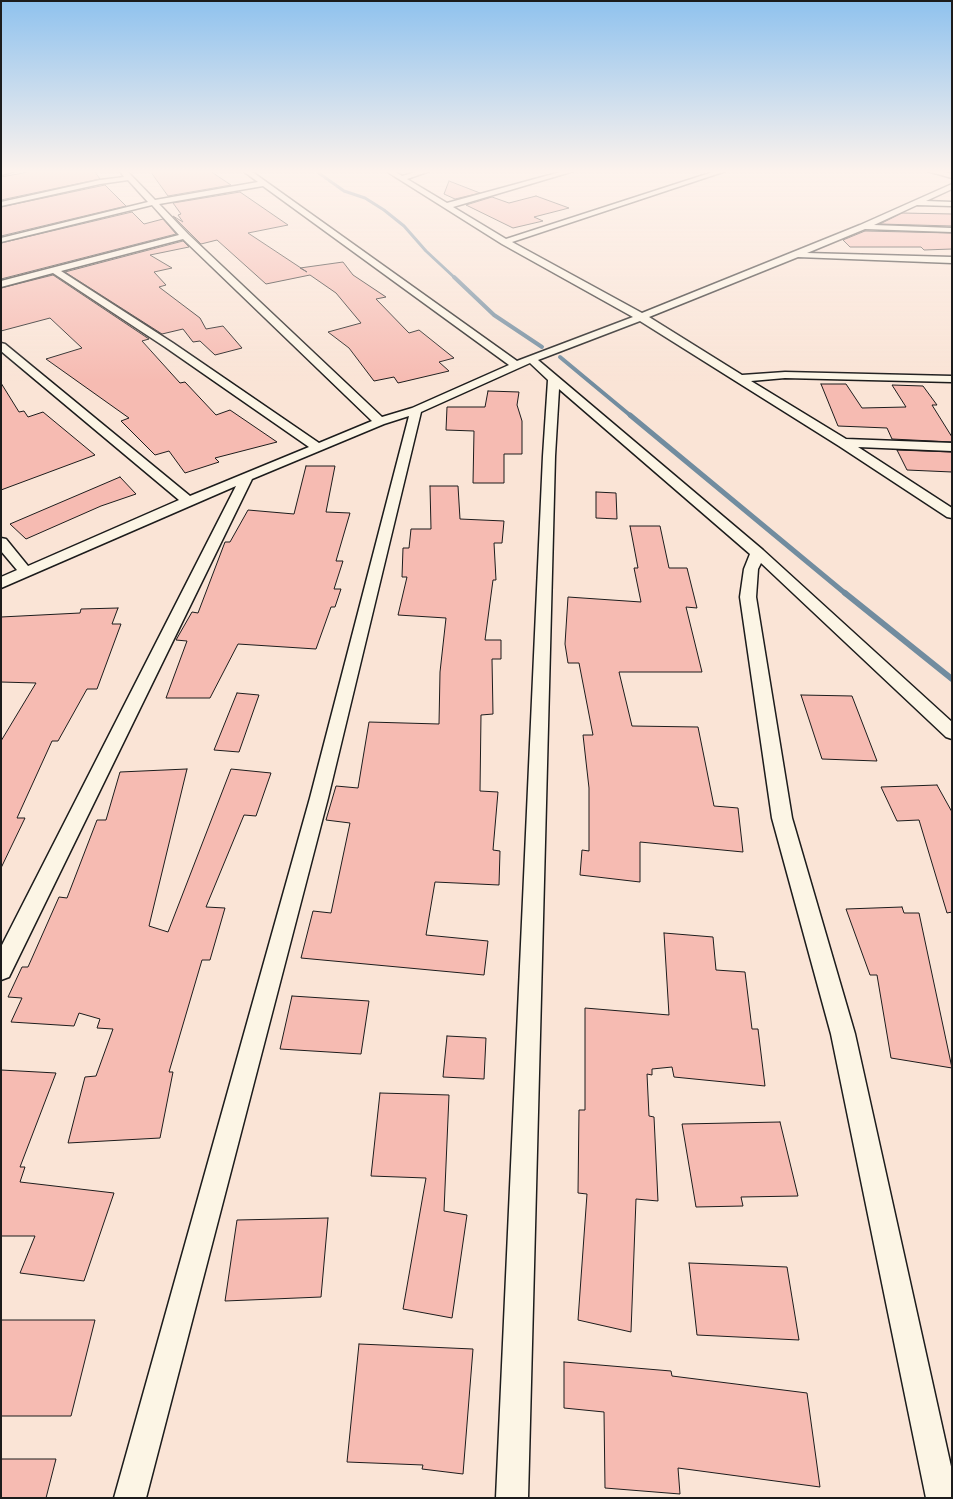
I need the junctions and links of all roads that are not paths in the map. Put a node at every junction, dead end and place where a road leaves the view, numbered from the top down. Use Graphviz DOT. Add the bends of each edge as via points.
graph roads {
  1 [pos="166,241"];
  2 [pos="190,241"];
  3 [pos="346,241"];
  4 [pos="508,241"];
  5 [pos="827,241"];
  6 [pos="505,242"];
  7 [pos="793,254"];
  8 [pos="948,260"];
  9 [pos="952,268"];
  10 [pos="54,270"];
  11 [pos="1,284"];
  12 [pos="640,317"];
  13 [pos="1,346"];
  14 [pos="531,359"];
  15 [pos="516,365"];
  16 [pos="740,379"];
  17 [pos="952,379"];
  18 [pos="562,397"];
  19 [pos="416,410"];
  20 [pos="380,422"];
  21 [pos="843,443"];
  22 [pos="952,447"];
  23 [pos="319,448"];
  24 [pos="246,479"];
  25 [pos="188,501"];
  26 [pos="952,514"];
  27 [pos="1,542"];
  28 [pos="758,553"];
  29 [pos="26,572"];
  30 [pos="1,583"];
  31 [pos="952,732"];
  32 [pos="1,970"];
  33 [pos="130,1498"];
  34 [pos="512,1498"];
  35 [pos="942,1498"];
  1 -- 10 [label="street"];
  2 -- 20 [label="street"];
  3 -- 15 [label="street"];
  4 -- 6 [label="street"];
  5 -- 7 [label="street"];
  6 -- 12 [label="street"];
  7 -- 8 [label="street"];
  7 -- 12 [label="street"];
  8 -- 9 [label="street"];
  10 -- 11 [label="street"];
  10 -- 23 [label="street"];
  12 -- 14 [label="street"];
  12 -- 16 [label="street"];
  13 -- 25 [label="street"];
  14 -- 15 [label="street"];
  14 -- 18 [label="street" via="554,378"];
  15 -- 19 [label="street"];
  16 -- 17 [label="street" via="785,375"];
  16 -- 21 [label="street"];
  18 -- 28 [label="street"];
  18 -- 34 [label="street"];
  19 -- 20 [label="street"];
  19 -- 33 [label="street" via="319,798"];
  20 -- 23 [label="street"];
  21 -- 22 [label="street"];
  21 -- 26 [label="street"];
  23 -- 24 [label="street"];
  24 -- 25 [label="street"];
  24 -- 32 [label="street"];
  25 -- 29 [label="street"];
  27 -- 29 [label="street"];
  28 -- 31 [label="street"];
  28 -- 35 [label="street" via="750,569 748,598 782,818 843,1034"];
  29 -- 30 [label="street"];
}
